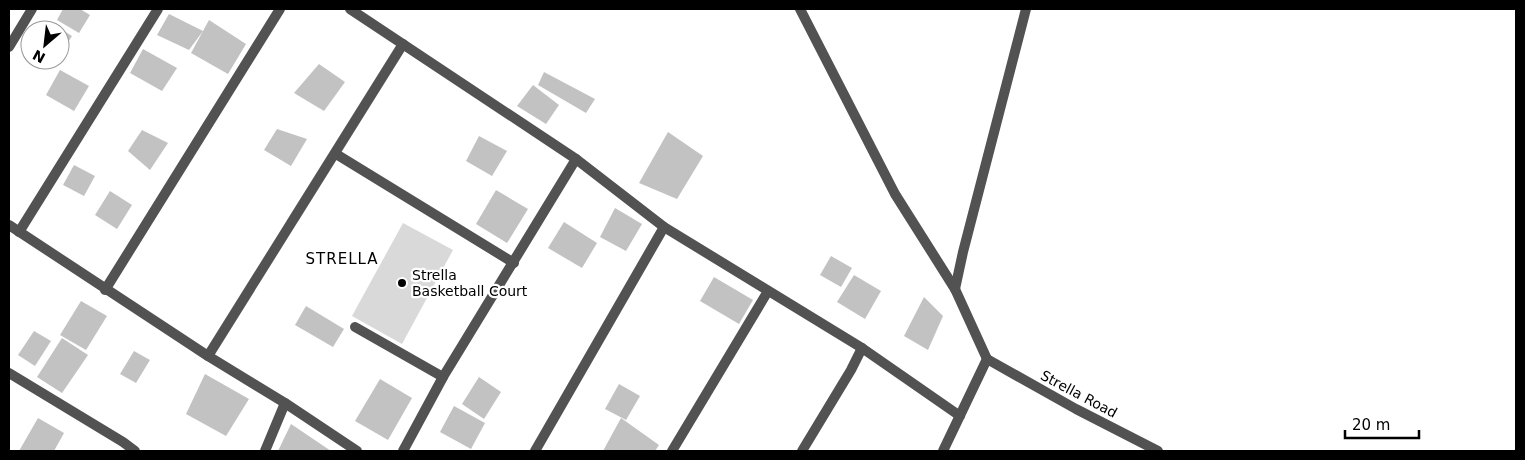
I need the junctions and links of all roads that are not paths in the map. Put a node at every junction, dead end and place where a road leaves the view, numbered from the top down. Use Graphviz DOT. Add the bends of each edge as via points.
graph roads {
  1 [pos="32,9"];
  2 [pos="158,9"];
  3 [pos="280,9"];
  4 [pos="350,9"];
  5 [pos="800,9"];
  6 [pos="1026,9"];
  7 [pos="402,44"];
  8 [pos="9,47"];
  9 [pos="336,154"];
  10 [pos="576,159"];
  11 [pos="9,226"];
  12 [pos="664,227"];
  13 [pos="19,232"];
  14 [pos="514,263"];
  15 [pos="955,289"];
  16 [pos="106,290"];
  17 [pos="768,291"];
  18 [pos="355,327"];
  19 [pos="862,348"];
  20 [pos="208,356"];
  21 [pos="987,359"];
  22 [pos="9,372"];
  23 [pos="443,377"];
  24 [pos="285,403"];
  25 [pos="960,416"];
  26 [pos="135,451"];
  27 [pos="265,451"];
  28 [pos="357,451"];
  29 [pos="403,451"];
  30 [pos="535,451"];
  31 [pos="672,451"];
  32 [pos="802,451"];
  33 [pos="943,451"];
  34 [pos="1158,451"];
  1 -- 8 [label="street"];
  2 -- 13 [label="street"];
  3 -- 16 [label="street"];
  4 -- 7 [label="street"];
  5 -- 15 [label="street" via="895,194"];
  6 -- 15 [label="street"];
  7 -- 9 [label="street"];
  7 -- 10 [label="street"];
  9 -- 14 [label="street"];
  9 -- 20 [label="street"];
  10 -- 12 [label="street"];
  10 -- 14 [label="street"];
  11 -- 13 [label="street"];
  12 -- 17 [label="street"];
  12 -- 30 [label="street"];
  13 -- 16 [label="street"];
  14 -- 23 [label="street"];
  15 -- 21 [label="street"];
  16 -- 20 [label="street"];
  17 -- 19 [label="street"];
  17 -- 31 [label="street"];
  18 -- 23 [label="street"];
  19 -- 25 [label="street"];
  19 -- 32 [label="street"];
  20 -- 24 [label="street"];
  21 -- 25 [label="street"];
  21 -- 34 [label="street, Strella Road"];
  22 -- 26 [label="street"];
  23 -- 29 [label="street"];
  24 -- 27 [label="street"];
  24 -- 28 [label="street"];
  25 -- 33 [label="street"];
}
